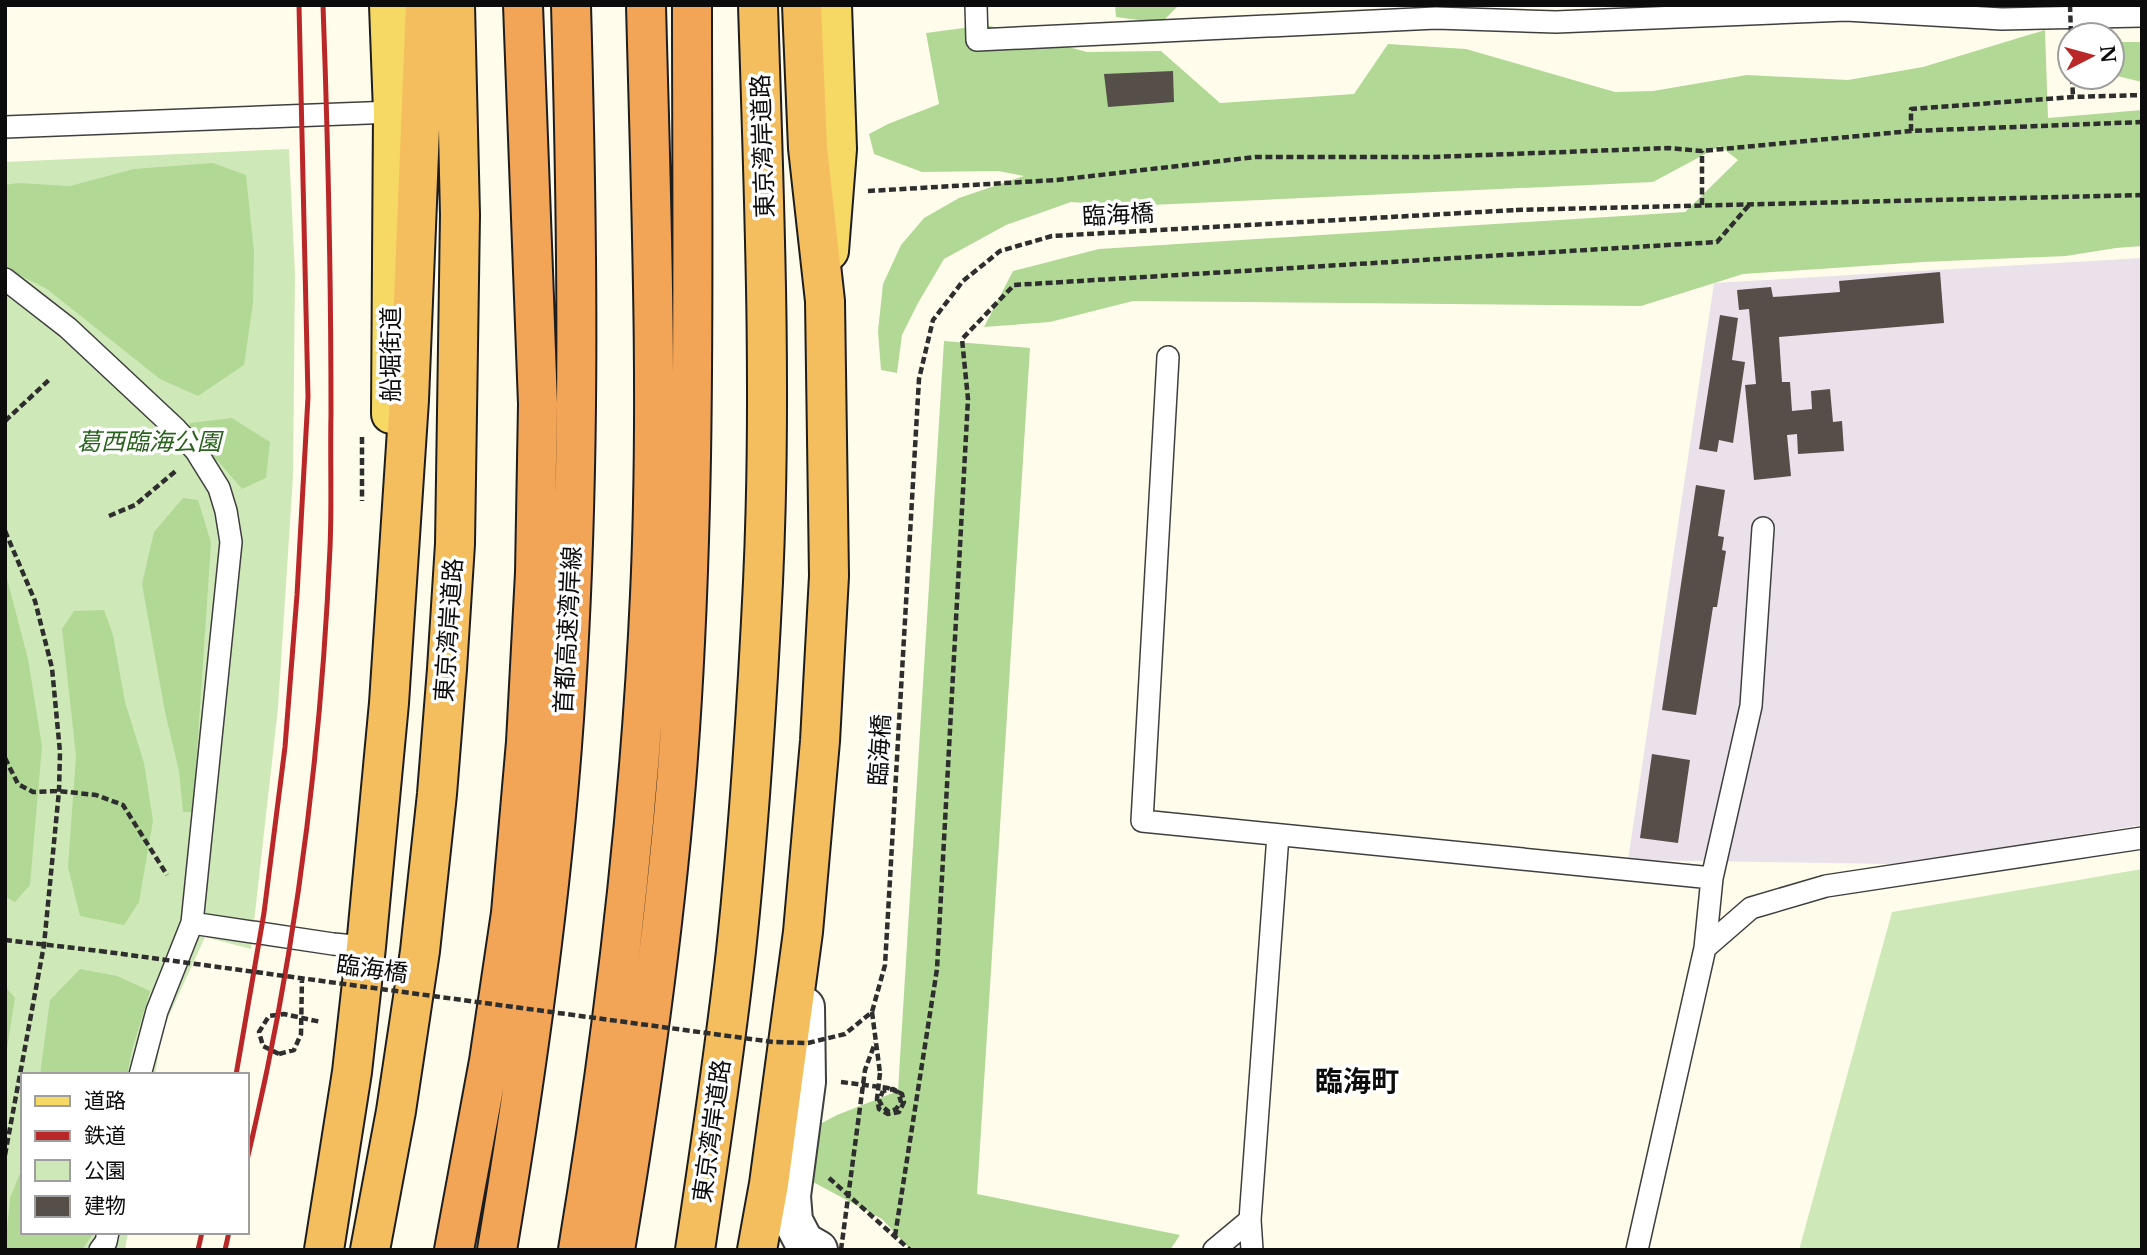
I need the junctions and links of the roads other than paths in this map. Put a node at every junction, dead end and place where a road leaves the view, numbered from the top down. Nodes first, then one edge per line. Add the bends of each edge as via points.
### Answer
1 (389, 5) edge
2 (425, 5) edge
3 (455, 5) edge
4 (523, 5) edge
5 (543, 5) edge
6 (571, 5) edge
7 (646, 5) edge
8 (667, 5) edge
9 (692, 5) edge
10 (758, 5) edge
11 (802, 5) edge
12 (832, 5) edge
13 (976, 5) edge
14 (2142, 16) edge
15 (393, 112) junction
16 (5, 127) edge
17 (5, 279) edge
18 (825, 300) junction
19 (1168, 357) dead end
20 (673, 401) junction
21 (576, 403) junction
22 (1763, 528) dead end
23 (388, 703) junction
24 (562, 746) junction
25 (1278, 835) junction
26 (2142, 838) edge
27 (1712, 878) junction
28 (192, 923) junction
29 (803, 932) junction
30 (366, 947) junction
31 (1705, 948) junction
32 (141, 1073) edge
33 (1250, 1220) junction
34 (108, 1234) edge
35 (100, 1250) edge
36 (324, 1250) edge
37 (370, 1250) edge
38 (454, 1250) edge
39 (470, 1250) edge
40 (497, 1250) edge
41 (578, 1250) edge
42 (615, 1250) edge
43 (695, 1250) edge
44 (757, 1250) edge
45 (818, 1250) edge
46 (1214, 1250) edge
47 (1252, 1250) edge
48 (1637, 1250) edge

1 - 15 main road, 船堀街道
2 - 23 highway via 410,400
3 - 37 highway, 東京湾岸道路 via 460,280 455,544 447,669 420,951
4 - 38 highway via 538,404 528,704 511,913
5 - 21 highway via 562,299
6 - 21 highway, 首都高速湾岸線
7 - 20 highway
8 - 20 highway via 663,276
9 - 20 highway
10 - 43 highway, 東京湾岸道路 via 765,215 762,593 736,951
11 - 18 highway via 808,148
12 - 18 main road via 837,149
13 - 14 lane via 977,40 1436,18 1556,22 1846,10 2002,19
15 - 16 lane
15 - 23 main road, 船堀街道
17 - 28 lane via 68,328 176,429 219,488 226,512 231,542
18 - 29 highway via 829,576
19 - 25 lane via 1142,821
20 - 41 highway via 650,593 640,778 621,958
20 - 42 highway via 687,595 676,783 657,966
21 - 24 highway, 首都高速湾岸線
22 - 27 lane via 1751,706
23 - 30 highway
24 - 39 highway via 538,822 509,1051
24 - 40 highway, 首都高速湾岸線 via 524,1085
25 - 27 lane
25 - 33 lane
26 - 31 lane via 1826,886 1751,908
27 - 31 lane
28 - 30 lane
28 - 32 lane via 157,1011
29 - 44 highway
29 - 45 street via 806,1082 791,1196 793,1221 804,1242
30 - 36 highway
31 - 48 lane
33 - 46 lane
33 - 47 lane
34 - 35 lane

